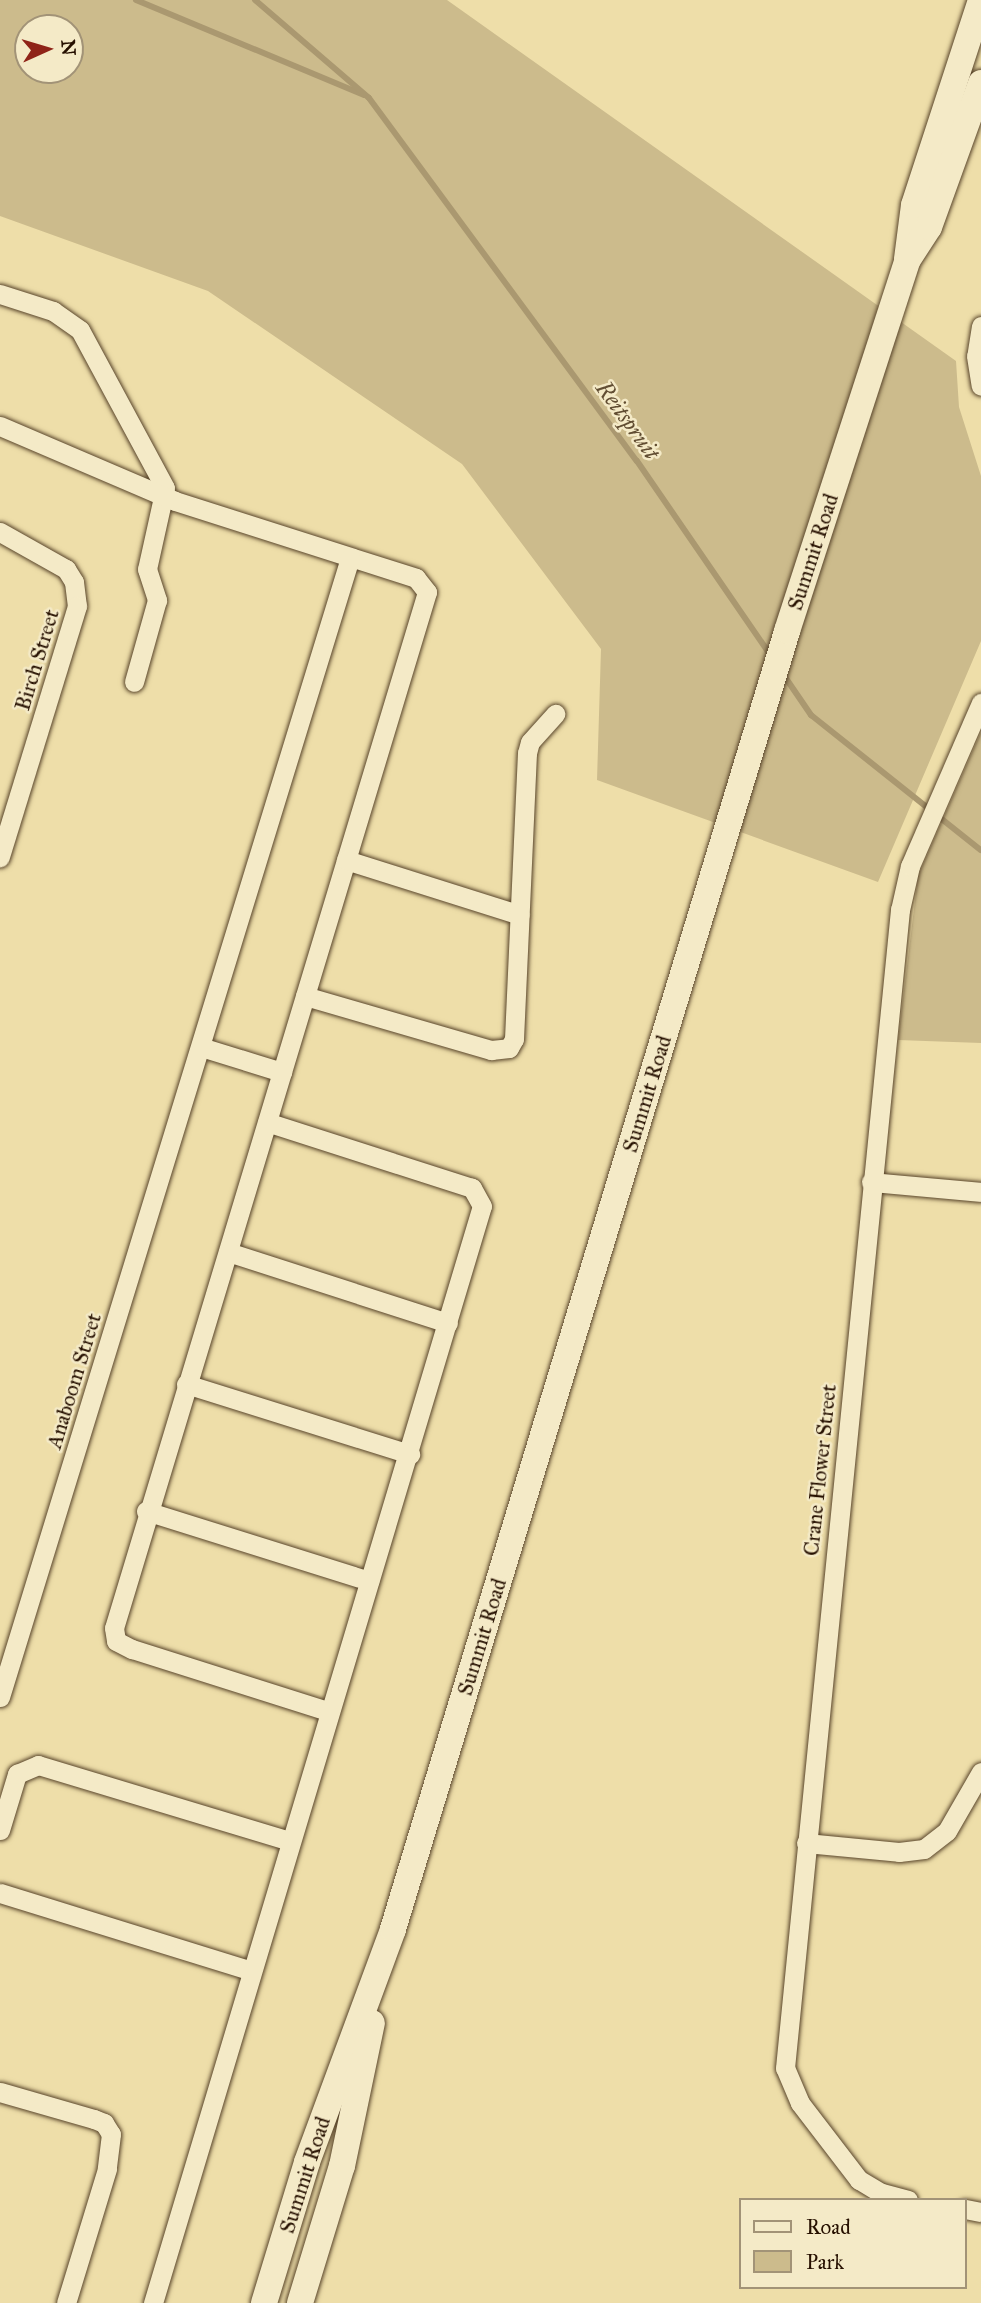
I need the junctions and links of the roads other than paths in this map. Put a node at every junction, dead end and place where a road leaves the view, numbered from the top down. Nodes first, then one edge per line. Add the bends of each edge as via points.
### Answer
1 (981, 0) edge
2 (981, 83) edge
3 (907, 261) junction
4 (0, 294) edge
5 (981, 326) edge
6 (981, 386) edge
7 (0, 426) edge
8 (166, 498) junction
9 (0, 532) edge
10 (350, 558) junction
11 (134, 682) dead end
12 (981, 703) edge
13 (555, 714) dead end
14 (0, 857) edge
15 (346, 860) junction
16 (520, 915) junction
17 (305, 996) junction
18 (201, 1047) junction
19 (282, 1072) junction
20 (267, 1122) junction
21 (872, 1182) junction
22 (981, 1192) edge
23 (228, 1252) junction
24 (448, 1323) junction
25 (186, 1384) junction
26 (410, 1454) junction
27 (146, 1511) junction
28 (369, 1581) junction
29 (0, 1697) edge
30 (328, 1711) junction
31 (981, 1772) edge
32 (0, 1830) edge
33 (290, 1841) junction
34 (806, 1843) junction
35 (0, 1893) edge
36 (393, 1929) junction
37 (249, 1970) junction
38 (0, 2092) edge
39 (900, 2198) edge
40 (65, 2303) edge
41 (153, 2303) edge
42 (264, 2303) edge
43 (300, 2303) edge

1 - 3 main road, Summit Road via 914,205
2 - 3 main road, Summit Road via 929,227
3 - 36 main road, Summit Road via 787,631
4 - 8 street via 53,311 80,330
5 - 6 street via 976,356
7 - 8 street
8 - 10 street
8 - 11 street via 147,569 157,600
9 - 14 street, Birch Street via 60,563 70,574 77,596 73,623
10 - 15 street via 416,578 428,597
10 - 18 street, Anaboom Street
12 - 21 street, Crane Flower Street via 904,887
13 - 16 street via 530,742 527,753
15 - 16 street
15 - 17 street
16 - 17 street via 514,1039 503,1050
17 - 19 street
18 - 19 street
18 - 29 street, Anaboom Street
19 - 20 street
20 - 23 street
20 - 24 street via 477,1191 482,1199 481,1214
21 - 22 street
21 - 34 street, Crane Flower Street
23 - 24 street
23 - 25 street
24 - 26 street
25 - 26 street
25 - 27 street
26 - 28 street
27 - 28 street
27 - 30 street via 114,1628 116,1641
28 - 30 street
30 - 33 street
31 - 34 street via 947,1832 924,1849 899,1852
32 - 33 street via 17,1774 38,1765
33 - 37 street
34 - 39 street, Crane Flower Street via 785,2068 800,2103 859,2180
35 - 37 street
36 - 42 main road, Summit Road via 307,2162
36 - 43 main road, Summit Road via 342,2166
37 - 41 street
38 - 40 street via 104,2123 111,2134 111,2152

